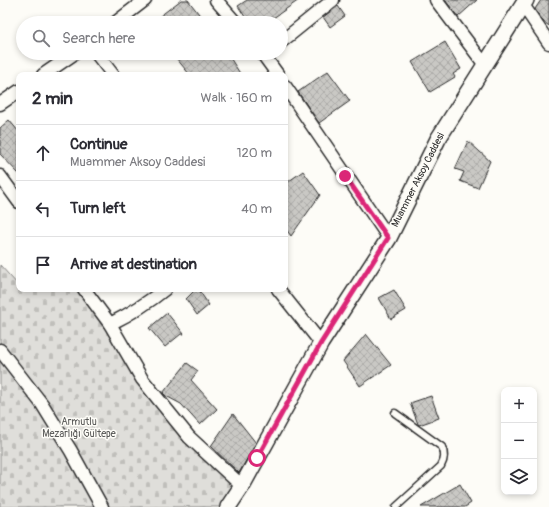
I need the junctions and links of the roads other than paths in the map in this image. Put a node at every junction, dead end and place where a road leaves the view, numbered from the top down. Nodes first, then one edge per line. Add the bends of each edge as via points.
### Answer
1 (145, 0) edge
2 (216, 0) edge
3 (333, 0) edge
4 (436, 0) edge
5 (524, 2) edge
6 (124, 16) edge
7 (230, 16) edge
8 (288, 36) edge
9 (549, 43) edge
10 (64, 60) edge
11 (101, 60) edge
12 (269, 60) edge
13 (485, 65) junction
14 (47, 72) edge
15 (111, 72) edge
16 (276, 72) edge
17 (288, 90) edge
18 (16, 93) edge
19 (0, 104) edge
20 (0, 176) edge
21 (16, 198) edge
22 (388, 238) junction
23 (86, 292) edge
24 (161, 292) edge
25 (280, 292) edge
26 (110, 324) junction
27 (321, 343) junction
28 (0, 350) edge
29 (395, 413) dead end
30 (242, 486) junction
31 (102, 507) edge
32 (228, 507) edge
33 (396, 507) edge

1 - 6 street
2 - 7 street
3 - 8 street
4 - 13 street
5 - 9 street
5 - 13 street, Muammer Aksoy Caddesi
10 - 14 street
11 - 15 street
12 - 16 street
13 - 22 street, Muammer Aksoy Caddesi via 438,139
17 - 22 street
18 - 19 street
20 - 21 street
22 - 27 street, Muammer Aksoy Caddesi
23 - 26 street
24 - 26 street via 134,312
25 - 27 street
26 - 30 street via 142,380 189,437
27 - 30 street, Muammer Aksoy Caddesi
28 - 31 street via 42,404
29 - 33 lane via 442,447 444,452 444,462 441,466
30 - 32 street, Muammer Aksoy Caddesi

